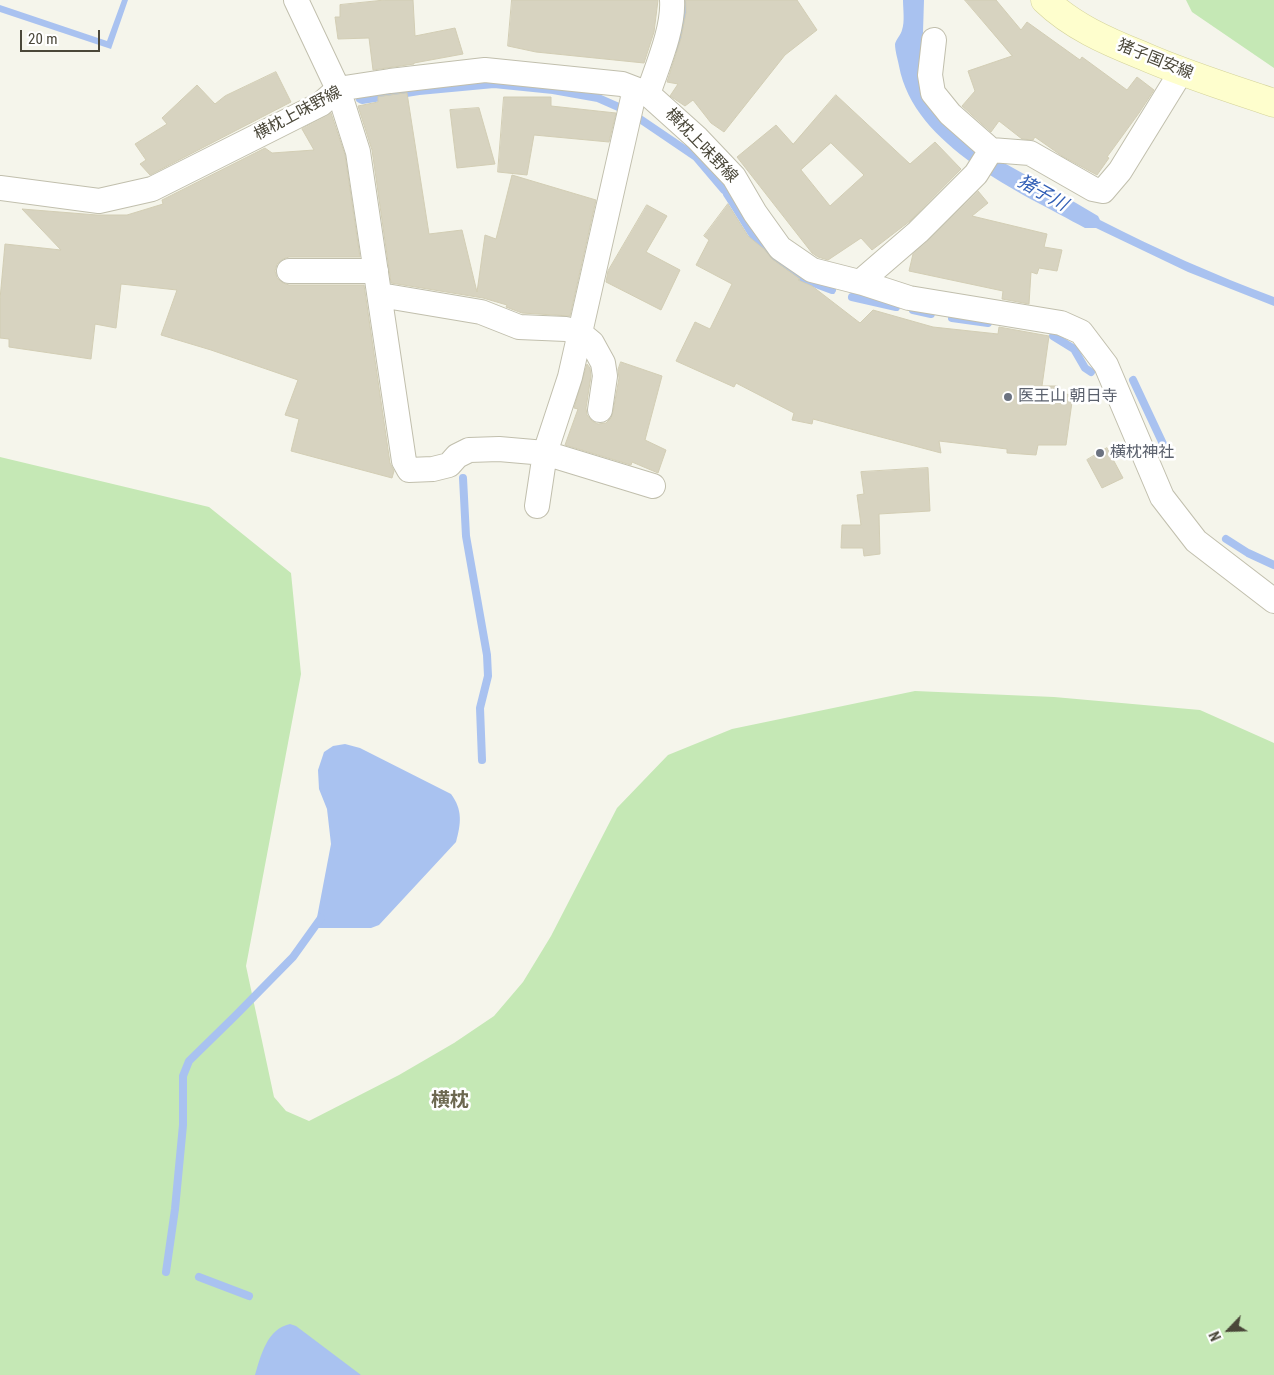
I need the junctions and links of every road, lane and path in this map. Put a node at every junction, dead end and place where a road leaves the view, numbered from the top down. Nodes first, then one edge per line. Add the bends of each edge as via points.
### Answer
1 (296, 0) edge
2 (672, 0) edge
3 (1045, 0) edge
4 (934, 40) dead end
5 (1181, 72) junction
6 (338, 89) junction
7 (641, 92) junction
8 (1274, 103) edge
9 (991, 150) junction
10 (0, 188) edge
11 (288, 270) dead end
12 (376, 271) junction
13 (860, 282) junction
14 (380, 294) junction
15 (580, 333) junction
16 (600, 410) dead end
17 (544, 453) junction
18 (653, 486) dead end
19 (536, 506) dead end
20 (1274, 601) edge

1 - 6 street
2 - 7 street via 673,9 662,53
3 - 5 main road, 猪子国安線 via 1099,38
4 - 9 street via 930,75 933,93 950,114
5 - 8 main road, 猪子国安線
5 - 9 street via 1120,171 1103,191 1093,189 1030,152
6 - 7 street, 横枕上味野線 via 485,70 622,84
6 - 10 street, 横枕上味野線 via 321,104 152,189 99,201
6 - 12 street via 358,152
7 - 13 street, 横枕上味野線 via 696,138 734,177 780,248 812,270
7 - 15 street
9 - 13 street via 971,180
11 - 12 street
12 - 14 street
13 - 20 street, 横枕上味野線 via 909,298 1061,323 1080,332 1106,365 1162,497 1175,516 1196,541
14 - 15 street via 481,312 519,327 566,329
14 - 17 street via 404,461 409,470 449,464 469,450
15 - 16 street via 592,343 603,364 605,376
15 - 17 street via 570,376
17 - 18 street
17 - 19 street

